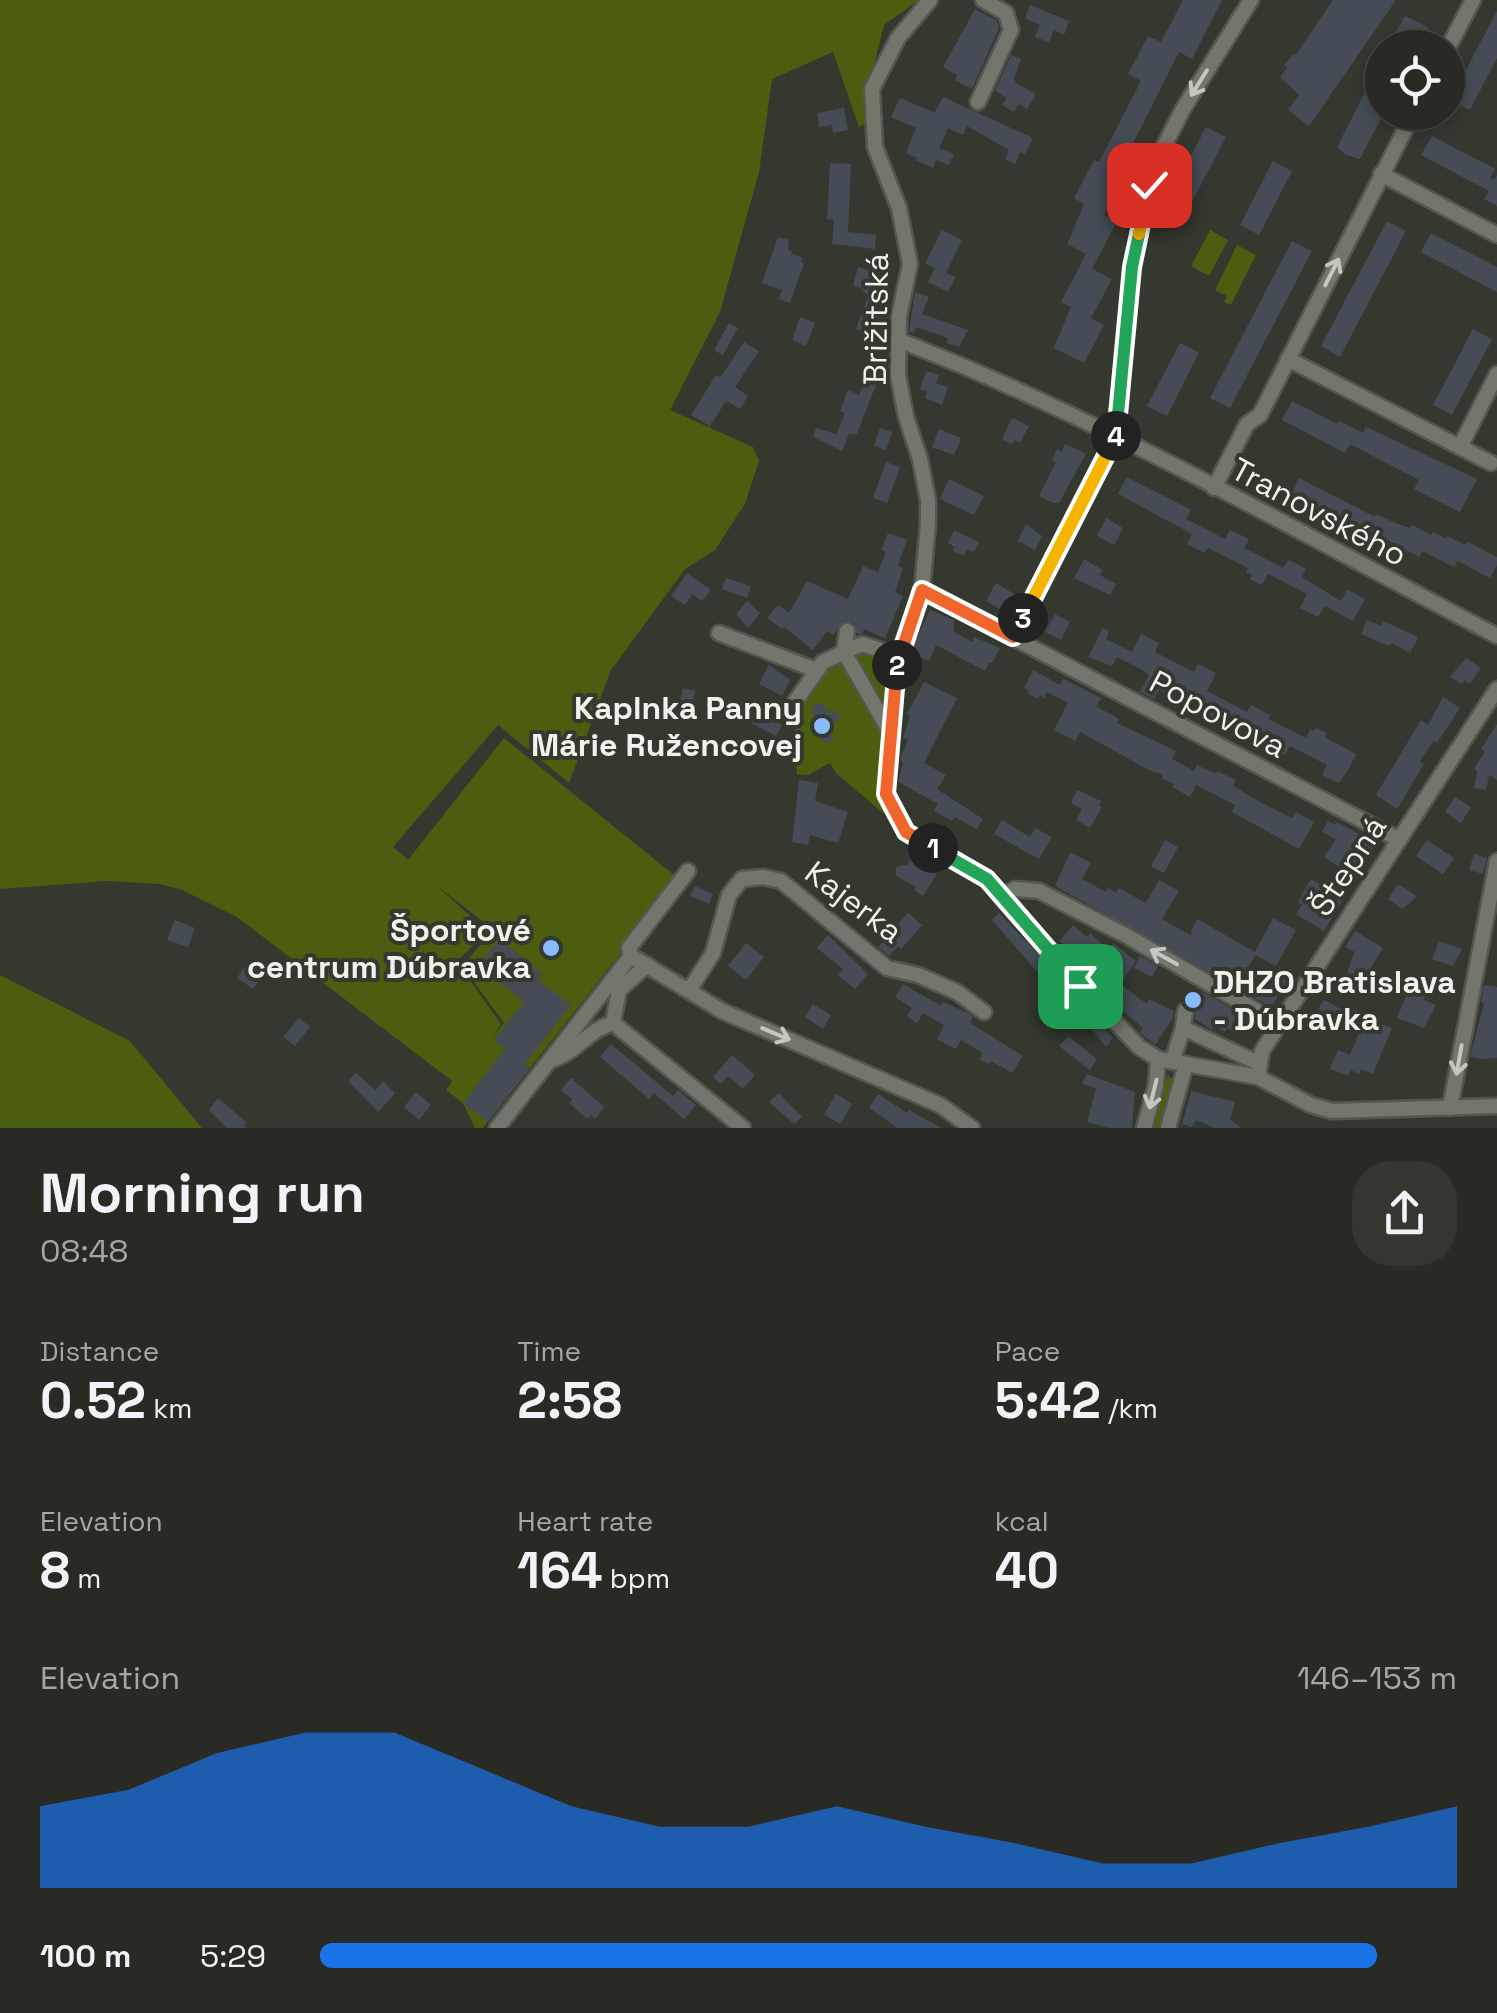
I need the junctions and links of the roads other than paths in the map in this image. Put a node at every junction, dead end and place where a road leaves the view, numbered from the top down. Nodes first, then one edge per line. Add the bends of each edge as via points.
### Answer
1 (930, 0) edge
2 (983, 0) edge
3 (1251, 0) edge
4 (1473, 0) edge
5 (1457, 30) edge
6 (978, 102) dead end
7 (1404, 130) edge
8 (1381, 174) junction
9 (1497, 234) edge
10 (898, 340) junction
11 (1288, 359) junction
12 (1497, 374) edge
13 (1116, 437) junction
14 (1460, 448) junction
15 (1491, 463) dead end
16 (1214, 488) junction
17 (922, 590) junction
18 (846, 631) dead end
19 (719, 633) dead end
20 (1497, 636) edge
21 (1013, 637) junction
22 (844, 652) junction
23 (898, 656) junction
24 (816, 670) junction
25 (1497, 689) edge
26 (788, 712) dead end
27 (890, 733) junction
28 (1398, 839) junction
29 (1497, 861) edge
30 (688, 871) dead end
31 (1002, 896) junction
32 (631, 956) junction
33 (648, 966) junction
34 (690, 989) junction
35 (1185, 1011) dead end
36 (984, 1012) dead end
37 (613, 1023) junction
38 (1279, 1024) junction
39 (1183, 1028) junction
40 (550, 1060) junction
41 (1172, 1062) junction
42 (1258, 1070) junction
43 (1497, 1106) edge
44 (1450, 1108) junction
45 (1359, 1111) junction
46 (497, 1128) edge
47 (743, 1128) edge
48 (972, 1128) edge
49 (1144, 1128) edge
50 (1168, 1128) edge
51 (1369, 1128) edge

1 - 10 street, Brižitská via 898,38 872,89 875,147 900,208 910,264
2 - 6 street via 1006,13 1011,30
3 -> 13 street via 1175,123 1149,185 1132,267
4 - 5 street
7 - 8 street
8 - 9 street
11 -> 8 street
10 - 13 street, Tranovského via 994,377
10 - 17 street, Brižitská via 898,374 928,500
11 - 14 street
11 - 16 street
12 - 14 street
13 - 16 street, Tranovského
13 - 21 street
14 - 15 street
16 - 20 street, Tranovského
17 - 21 street, Popovova
17 - 23 street, Brižitská
18 - 22 street
19 - 24 street
21 - 28 street, Popovova
22 - 23 street via 862,644
22 - 24 street
22 - 27 street
23 - 27 street, Brižitská
24 - 26 street
25 - 28 street, Štepná
27 - 31 street, Brižitská via 886,794 906,832 987,879
28 - 38 street, Štepná
29 -> 44 street
30 - 32 street via 629,948
38 -> 31 street via 1038,891 1015,889
31 - 41 street, Brižitská via 1139,1047
32 - 33 street
32 - 40 street
33 - 34 street
33 - 37 street via 620,990
34 - 36 street, Kajerka via 713,953 729,895 742,880 763,877 782,881 888,968 957,992
34 -> 48 street via 722,1011 940,1105
35 - 39 street
37 - 40 street
37 - 47 street
38 - 42 street, Štepná
39 - 41 street
39 - 42 street
40 - 46 street
41 - 42 street
41 -> 49 street via 1156,1086
41 - 50 street
42 - 45 street via 1311,1105
43 - 44 street
44 - 45 street
45 - 51 street

